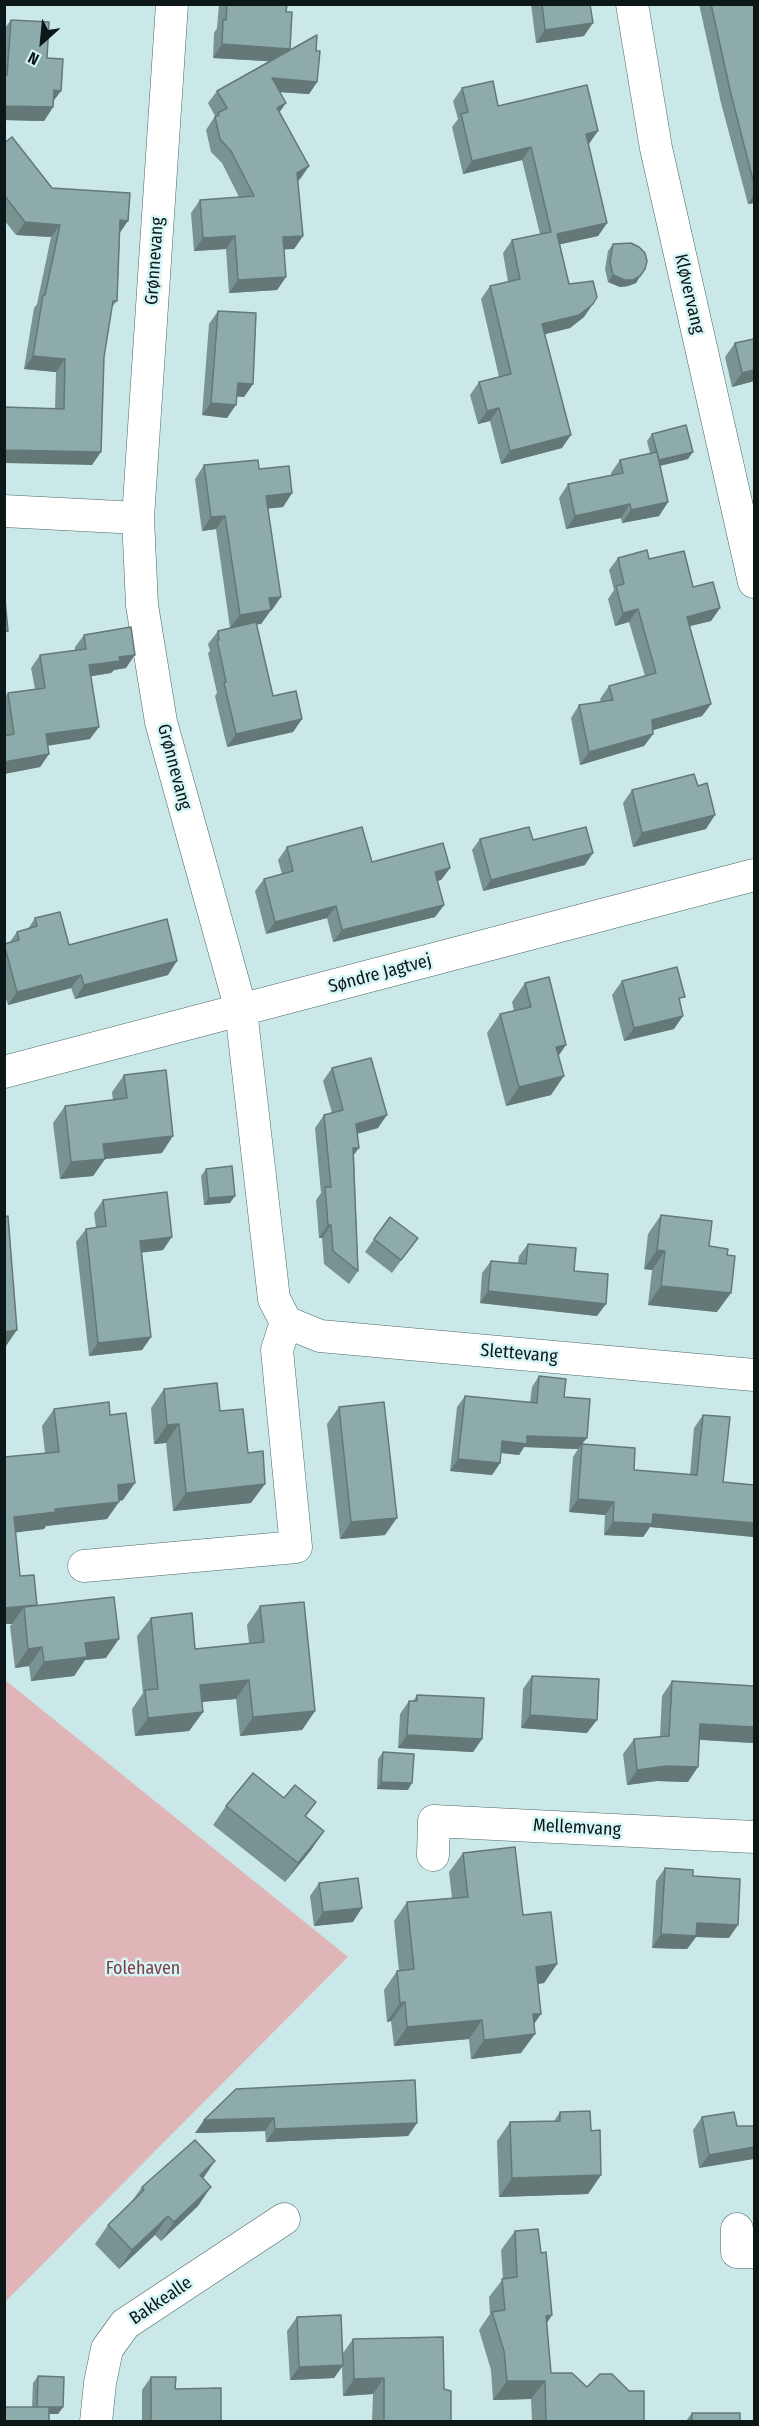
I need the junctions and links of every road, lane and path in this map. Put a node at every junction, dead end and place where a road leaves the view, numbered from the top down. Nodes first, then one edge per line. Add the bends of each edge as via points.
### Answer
1 (172, 4) edge
2 (632, 4) edge
3 (4, 511) edge
4 (138, 518) junction
5 (754, 582) edge
6 (754, 875) edge
7 (241, 1010) junction
8 (4, 1072) edge
9 (286, 1322) junction
10 (754, 1375) edge
11 (84, 1566) dead end
12 (754, 1838) edge
13 (434, 1855) dead end
14 (284, 2219) dead end
15 (96, 2421) edge

1 - 4 street, Grønnevang
2 - 5 street, Kløvervang via 656,148
3 - 4 street
4 - 7 street, Grønnevang via 142,605 161,722
6 - 7 street, Søndre Jagtvej
7 - 8 street, Søndre Jagtvej
7 - 9 street via 274,1299
9 - 10 street, Slettevang via 320,1336
9 - 11 street via 277,1350 296,1547
12 - 13 street, Mellemvang via 434,1821
14 - 15 street, Bakkealle via 125,2324 107,2349

